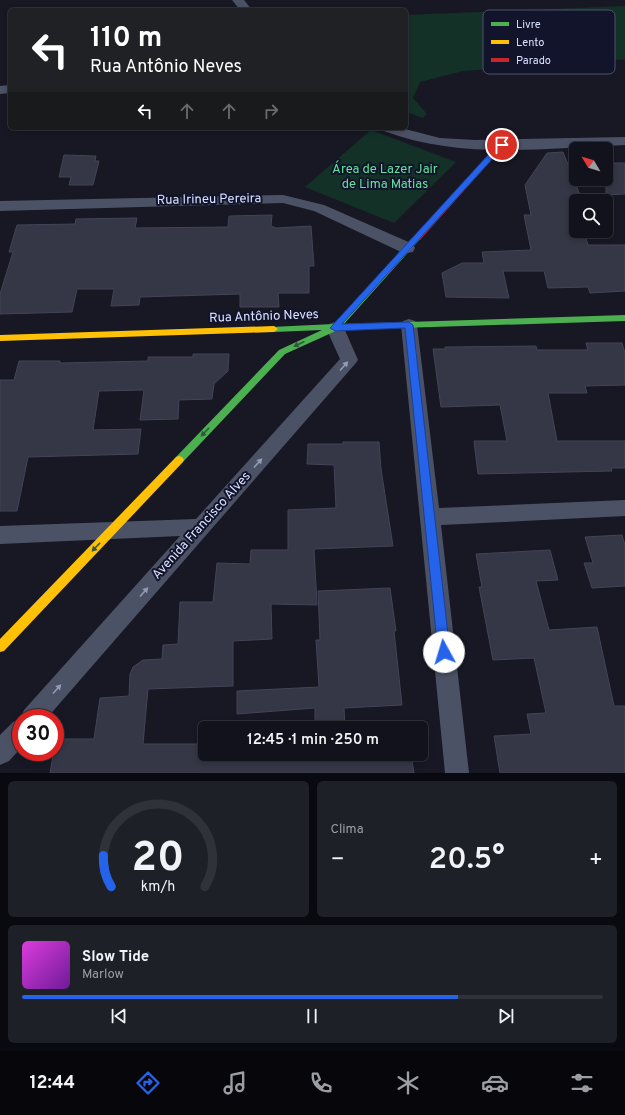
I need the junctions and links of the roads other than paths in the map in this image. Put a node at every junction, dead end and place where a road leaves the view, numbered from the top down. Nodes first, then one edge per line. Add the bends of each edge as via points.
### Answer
1 (238, 0) edge
2 (244, 8) edge
3 (393, 130) edge
4 (625, 141) edge
5 (502, 145) junction
6 (0, 206) edge
7 (407, 248) junction
8 (625, 318) edge
9 (409, 325) junction
10 (335, 328) junction
11 (0, 338) edge
12 (625, 508) edge
13 (430, 517) junction
14 (201, 527) junction
15 (111, 531) junction
16 (0, 535) edge
17 (0, 647) edge
18 (40, 709) edge
19 (12, 740) edge
20 (0, 754) edge
21 (457, 773) edge

1 - 2 street
3 - 5 street via 409,137 445,144
4 - 5 street
5 - 7 street
6 - 7 street, Rua Irineu Pereira via 283,199 319,208
7 - 10 street
8 - 9 street, Rua Antônio Neves
9 - 10 street, Rua Antônio Neves
9 - 13 street
10 - 11 street, Rua Antônio Neves
14 -> 10 street, Avenida Francisco Alves via 349,360
10 -> 15 street via 282,352
12 - 13 street
13 - 21 street
14 - 15 street
18 -> 14 street, Avenida Francisco Alves
15 - 16 street
15 -> 17 street
19 - 20 street

